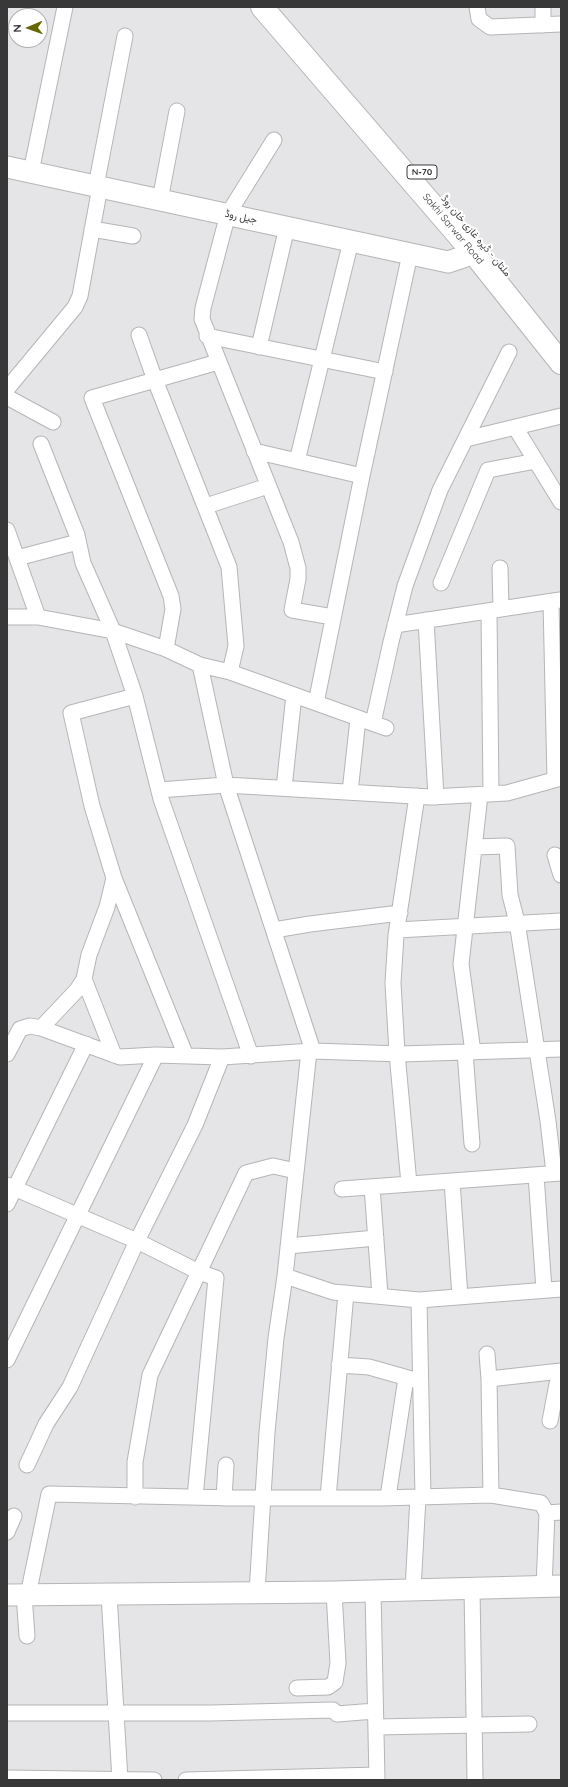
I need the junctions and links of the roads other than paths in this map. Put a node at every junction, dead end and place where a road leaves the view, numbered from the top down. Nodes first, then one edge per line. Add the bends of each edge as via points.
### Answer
1 (65, 7) edge
2 (262, 7) edge
3 (279, 7) edge
4 (477, 7) edge
5 (543, 7) edge
6 (561, 24) edge
7 (543, 25) junction
8 (125, 36) dead end
9 (337, 84) junction
10 (177, 110) dead end
11 (274, 140) dead end
12 (7, 167) edge
13 (31, 172) junction
14 (98, 187) junction
15 (160, 200) junction
16 (228, 214) junction
17 (287, 227) junction
18 (92, 229) junction
19 (133, 236) dead end
20 (351, 241) junction
21 (471, 250) junction
22 (410, 254) junction
23 (139, 335) dead end
24 (207, 336) junction
25 (561, 340) edge
26 (259, 347) junction
27 (509, 352) dead end
28 (322, 359) junction
29 (218, 362) junction
30 (561, 363) edge
31 (385, 372) junction
32 (155, 380) junction
33 (7, 389) edge
34 (7, 396) edge
35 (561, 416) edge
36 (53, 422) dead end
37 (515, 427) junction
38 (466, 439) junction
39 (42, 444) dead end
40 (254, 451) junction
41 (297, 461) junction
42 (536, 461) junction
43 (362, 476) junction
44 (268, 486) junction
45 (561, 502) edge
46 (206, 506) junction
47 (7, 530) edge
48 (78, 542) junction
49 (17, 558) junction
50 (500, 568) dead end
51 (441, 583) dead end
52 (556, 601) edge
53 (495, 610) junction
54 (7, 617) edge
55 (38, 617) junction
56 (333, 617) junction
57 (426, 620) junction
58 (395, 625) junction
59 (113, 631) junction
60 (166, 650) junction
61 (200, 665) junction
62 (230, 672) junction
63 (294, 695) junction
64 (135, 696) junction
65 (316, 703) junction
66 (358, 719) junction
67 (558, 779) edge
68 (226, 785) junction
69 (284, 788) junction
70 (159, 790) junction
71 (350, 792) junction
72 (486, 794) junction
73 (417, 796) junction
74 (436, 797) junction
75 (474, 847) junction
76 (555, 855) dead end
77 (561, 875) edge
78 (114, 878) junction
79 (400, 912) junction
80 (561, 921) edge
81 (517, 922) junction
82 (465, 925) junction
83 (274, 930) junction
84 (397, 930) junction
85 (84, 979) junction
86 (42, 1028) junction
87 (86, 1044) junction
88 (536, 1050) junction
89 (561, 1050) edge
90 (311, 1051) junction
91 (469, 1052) junction
92 (7, 1054) edge
93 (397, 1054) junction
94 (114, 1055) junction
95 (156, 1055) junction
96 (186, 1056) junction
97 (251, 1056) junction
98 (222, 1057) junction
99 (472, 1144) dead end
100 (296, 1171) junction
101 (558, 1173) edge
102 (536, 1175) junction
103 (452, 1181) junction
104 (408, 1184) junction
105 (11, 1187) edge
106 (372, 1187) junction
107 (342, 1189) dead end
108 (7, 1204) edge
109 (76, 1216) junction
110 (376, 1238) junction
111 (136, 1241) junction
112 (288, 1246) junction
113 (199, 1272) junction
114 (285, 1276) junction
115 (561, 1289) edge
116 (544, 1290) junction
117 (346, 1293) junction
118 (380, 1295) junction
119 (460, 1297) junction
120 (419, 1300) junction
121 (487, 1354) dead end
122 (7, 1360) edge
123 (339, 1365) junction
124 (561, 1371) edge
125 (561, 1374) edge
126 (406, 1378) junction
127 (489, 1379) junction
128 (422, 1382) junction
129 (550, 1421) dead end
130 (27, 1465) dead end
131 (226, 1465) dead end
132 (491, 1495) junction
133 (134, 1497) junction
134 (195, 1497) junction
135 (420, 1497) junction
136 (224, 1498) junction
137 (262, 1498) junction
138 (328, 1498) junction
139 (388, 1498) junction
140 (554, 1512) edge
141 (14, 1516) dead end
142 (7, 1532) edge
143 (552, 1586) edge
144 (472, 1588) junction
145 (413, 1590) junction
146 (374, 1591) junction
147 (257, 1592) junction
148 (334, 1592) junction
149 (109, 1594) junction
150 (20, 1595) edge
151 (27, 1636) dead end
152 (296, 1688) dead end
153 (376, 1711) junction
154 (7, 1713) edge
155 (117, 1713) junction
156 (529, 1724) dead end
157 (474, 1725) junction
158 (376, 1727) junction
159 (7, 1778) edge
160 (377, 1778) edge
161 (120, 1780) edge
162 (154, 1780) edge
163 (186, 1780) edge
164 (475, 1780) edge

1 - 13 street
2 - 9 highway, Sakhi Sarwar Road / N-70
3 - 9 highway, ملتان - ڈیرہ غازی خان روڈ / N-70
4 - 7 street via 479,19 490,27
5 - 7 street
6 - 7 street
8 - 14 street
9 - 21 highway, Sakhi Sarwar Road / N-70
9 - 25 highway, ملتان - ڈیرہ غازی خان روڈ / N-70 via 481,240
10 - 15 street
11 - 16 street
12 - 13 street, جیل روڈ
13 - 14 street, جیل روڈ
14 - 15 street, جیل روڈ
14 - 18 street
15 - 16 street, جیل روڈ
16 - 17 street, جیل روڈ
16 - 24 street via 203,308 202,319
17 - 20 street, جیل روڈ
17 - 26 street
18 - 19 street
18 - 33 street via 80,296 75,307
20 - 22 street, جیل روڈ
20 - 28 street
21 - 22 street, جیل روڈ via 463,257 448,262
21 - 30 highway, Sakhi Sarwar Road / N-70
22 - 31 street
23 - 32 street
24 - 26 street
24 - 29 street
26 - 28 street
27 - 38 street
28 - 31 street
28 - 41 street
29 - 32 street
29 - 40 street
31 - 43 street
32 - 46 street
32 - 60 street via 92,398 171,596 172,609
34 - 36 street
35 - 37 street
37 - 38 street
37 - 42 street
38 - 58 street via 440,490 405,586
39 - 48 street
40 - 41 street
40 - 44 street
41 - 43 street
42 - 45 street
42 - 51 street via 488,470
43 - 56 street
44 - 46 street
44 - 56 street via 291,542 298,568 292,610
46 - 62 street via 229,567 232,582 236,646
47 - 49 street
48 - 49 street
48 - 59 street via 83,563
49 - 55 street
50 - 53 street
52 - 53 street
52 - 67 street
53 - 57 street
53 - 72 street
54 - 55 street
55 - 59 street
56 - 65 street
57 - 58 street
57 - 74 street
58 - 66 street via 380,726
59 - 60 street
59 - 64 street
60 - 61 street
61 - 62 street
61 - 68 street
62 - 63 street
63 - 65 street
63 - 69 street
64 - 70 street
64 - 78 street via 71,713 92,806
65 - 66 street
66 - 71 street
67 - 72 street via 508,793
68 - 69 street
68 - 70 street
68 - 83 street
69 - 71 street
70 - 97 street
71 - 73 street
72 - 74 street
72 - 75 street
73 - 74 street
73 - 79 street
75 - 81 street via 507,846 510,895
75 - 82 street
76 - 77 street
78 - 85 street via 107,907 89,955
78 - 96 street
79 - 83 street
79 - 84 street
80 - 81 street
81 - 82 street
81 - 88 street
82 - 84 street
82 - 91 street via 461,964
83 - 90 street
84 - 93 street via 393,982
85 - 86 street
85 - 94 street
86 - 87 street
86 - 92 street via 30,1026 20,1029
87 - 94 street
87 - 105 street
88 - 89 street
88 - 91 street
88 - 101 street
90 - 93 street
90 - 97 street
90 - 100 street
91 - 93 street
91 - 99 street
93 - 104 street
94 - 95 street
95 - 96 street
95 - 109 street
96 - 98 street
97 - 98 street
98 - 111 street via 195,1125
100 - 112 street
100 - 113 street via 273,1166 246,1174
101 - 102 street
102 - 103 street
102 - 116 street
103 - 104 street
103 - 119 street
104 - 106 street
105 - 108 street
105 - 109 street
106 - 107 street
106 - 110 street
109 - 111 street
109 - 122 street
110 - 112 street
110 - 118 street
111 - 113 street
111 - 130 street via 70,1387 46,1424
112 - 114 street
113 - 133 street via 150,1375 136,1462
113 - 134 street via 216,1278
114 - 117 street via 334,1292
114 - 137 street via 276,1338
115 - 116 street
116 - 119 street
117 - 118 street
117 - 123 street
118 - 120 street
119 - 120 street
120 - 128 street
121 - 127 street
123 - 126 street via 369,1367
123 - 138 street
124 - 127 street
125 - 129 street
126 - 128 street
126 - 139 street
127 - 132 street
128 - 135 street
131 - 136 street
132 - 135 street
132 - 140 street via 541,1503
133 - 134 street
133 - 150 street via 49,1494
134 - 136 street
135 - 139 street
135 - 145 street
136 - 137 street
137 - 138 street
137 - 147 street
138 - 139 street
140 - 143 street
141 - 142 street
143 - 144 street
144 - 145 street
144 - 157 street
145 - 146 street
146 - 148 street
146 - 153 street
147 - 148 street
147 - 149 street
148 - 152 street via 338,1663 336,1682 328,1687
149 - 150 street
149 - 155 street
150 - 151 street
153 - 155 street via 337,1714 332,1710
153 - 158 street
154 - 155 street
155 - 161 street
156 - 157 street
157 - 158 street
157 - 164 street
158 - 160 street
159 - 161 street
160 - 163 street
161 - 162 street

